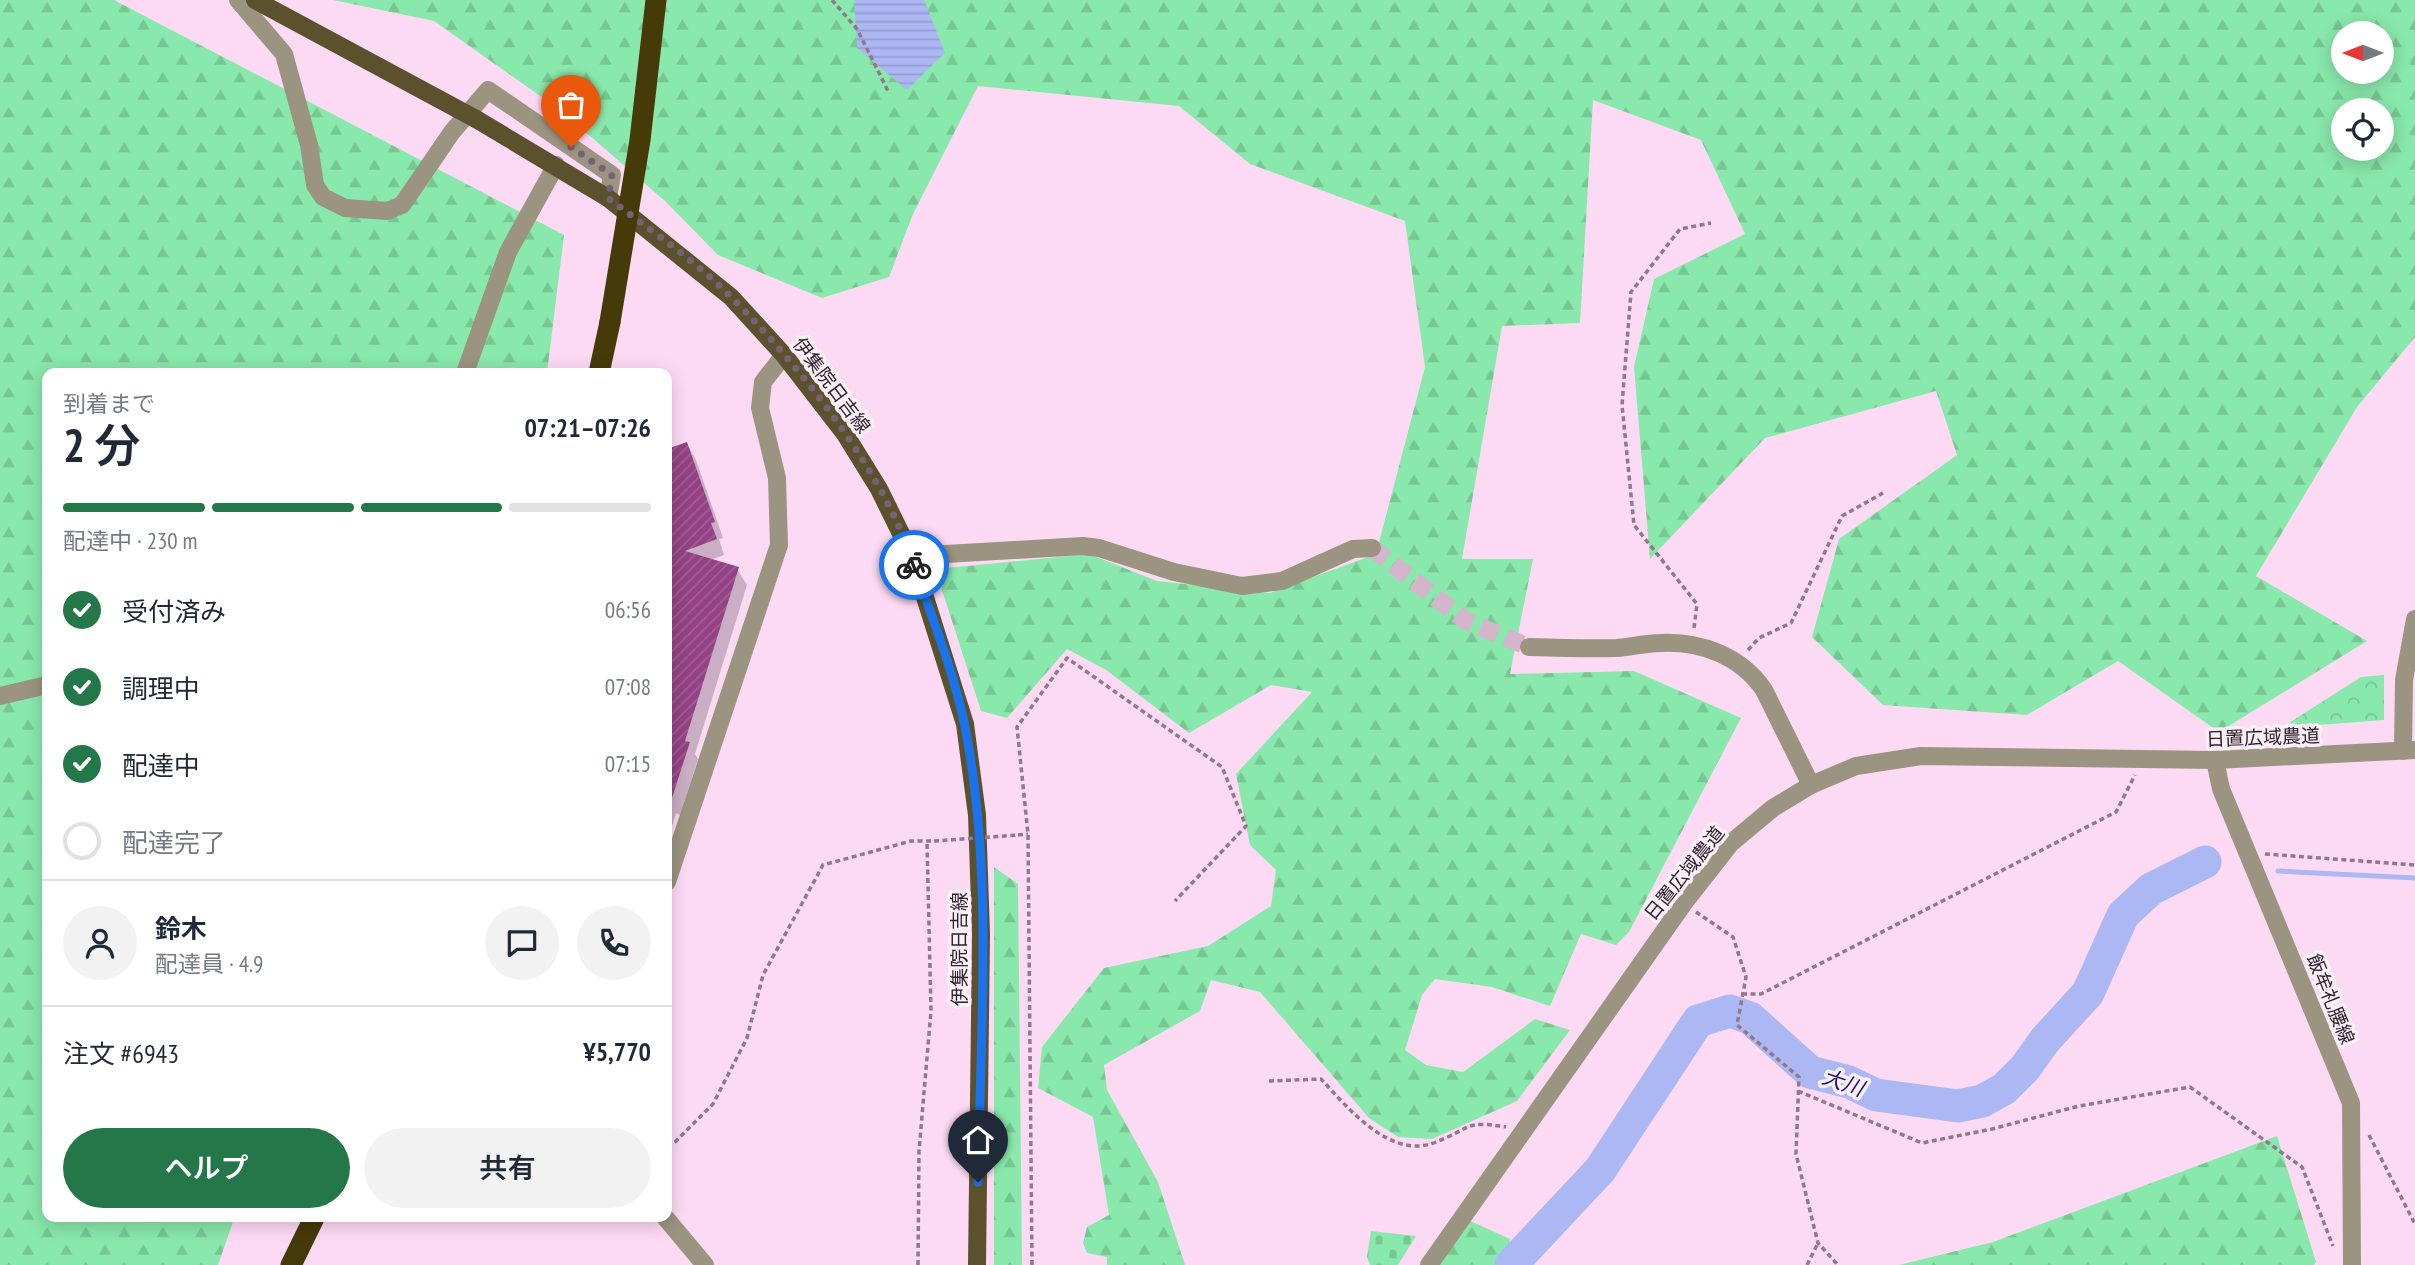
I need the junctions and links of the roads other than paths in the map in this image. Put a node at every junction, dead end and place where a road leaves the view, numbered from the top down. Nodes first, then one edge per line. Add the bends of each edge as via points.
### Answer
1 (237, 0) edge
2 (255, 0) edge
3 (656, 0) edge
4 (556, 165) junction
5 (608, 198) junction
6 (784, 355) junction
7 (467, 368) edge
8 (600, 368) edge
9 (1371, 548) dead end
10 (912, 556) junction
11 (2415, 618) edge
12 (1530, 647) tunnel mouth
13 (42, 686) edge
14 (0, 696) edge
15 (2409, 750) edge
16 (2216, 760) junction
17 (1811, 785) junction
18 (672, 868) edge
19 (312, 1222) edge
20 (669, 1222) edge
21 (291, 1265) edge
22 (705, 1265) edge
23 (977, 1265) edge
24 (1429, 1265) edge
25 (2352, 1265) edge

1 - 5 street via 284,54 309,145 315,186 323,197 345,208 387,211 402,205 452,132 488,90 612,175
2 - 4 main road, 伊集院日吉線, bridge
3 - 8 highway, bridge via 640,140
4 - 5 main road, 伊集院日吉線
4 - 7 street via 508,252
5 - 6 main road, 伊集院日吉線 via 731,297
6 - 10 main road, 伊集院日吉線 via 845,434
6 - 18 street via 763,382 760,408 778,478 779,545
9 - 10 street via 1353,549 1282,581 1242,586 1091,547
10 - 23 main road, 伊集院日吉線 via 965,724 977,815 981,934
11 - 15 street via 2404,680
12 - 17 street via 1693,644 1737,662 1764,690
13 - 14 street
15 - 16 street, 日置広域農道
16 - 17 street, 日置広域農道 via 1896,758 1856,766
16 - 25 street, 飯牟礼腰線 via 2221,789 2351,1103
17 - 24 street, 日置広域農道 via 1773,808 1731,844 1684,903
19 - 21 highway
20 - 22 street

